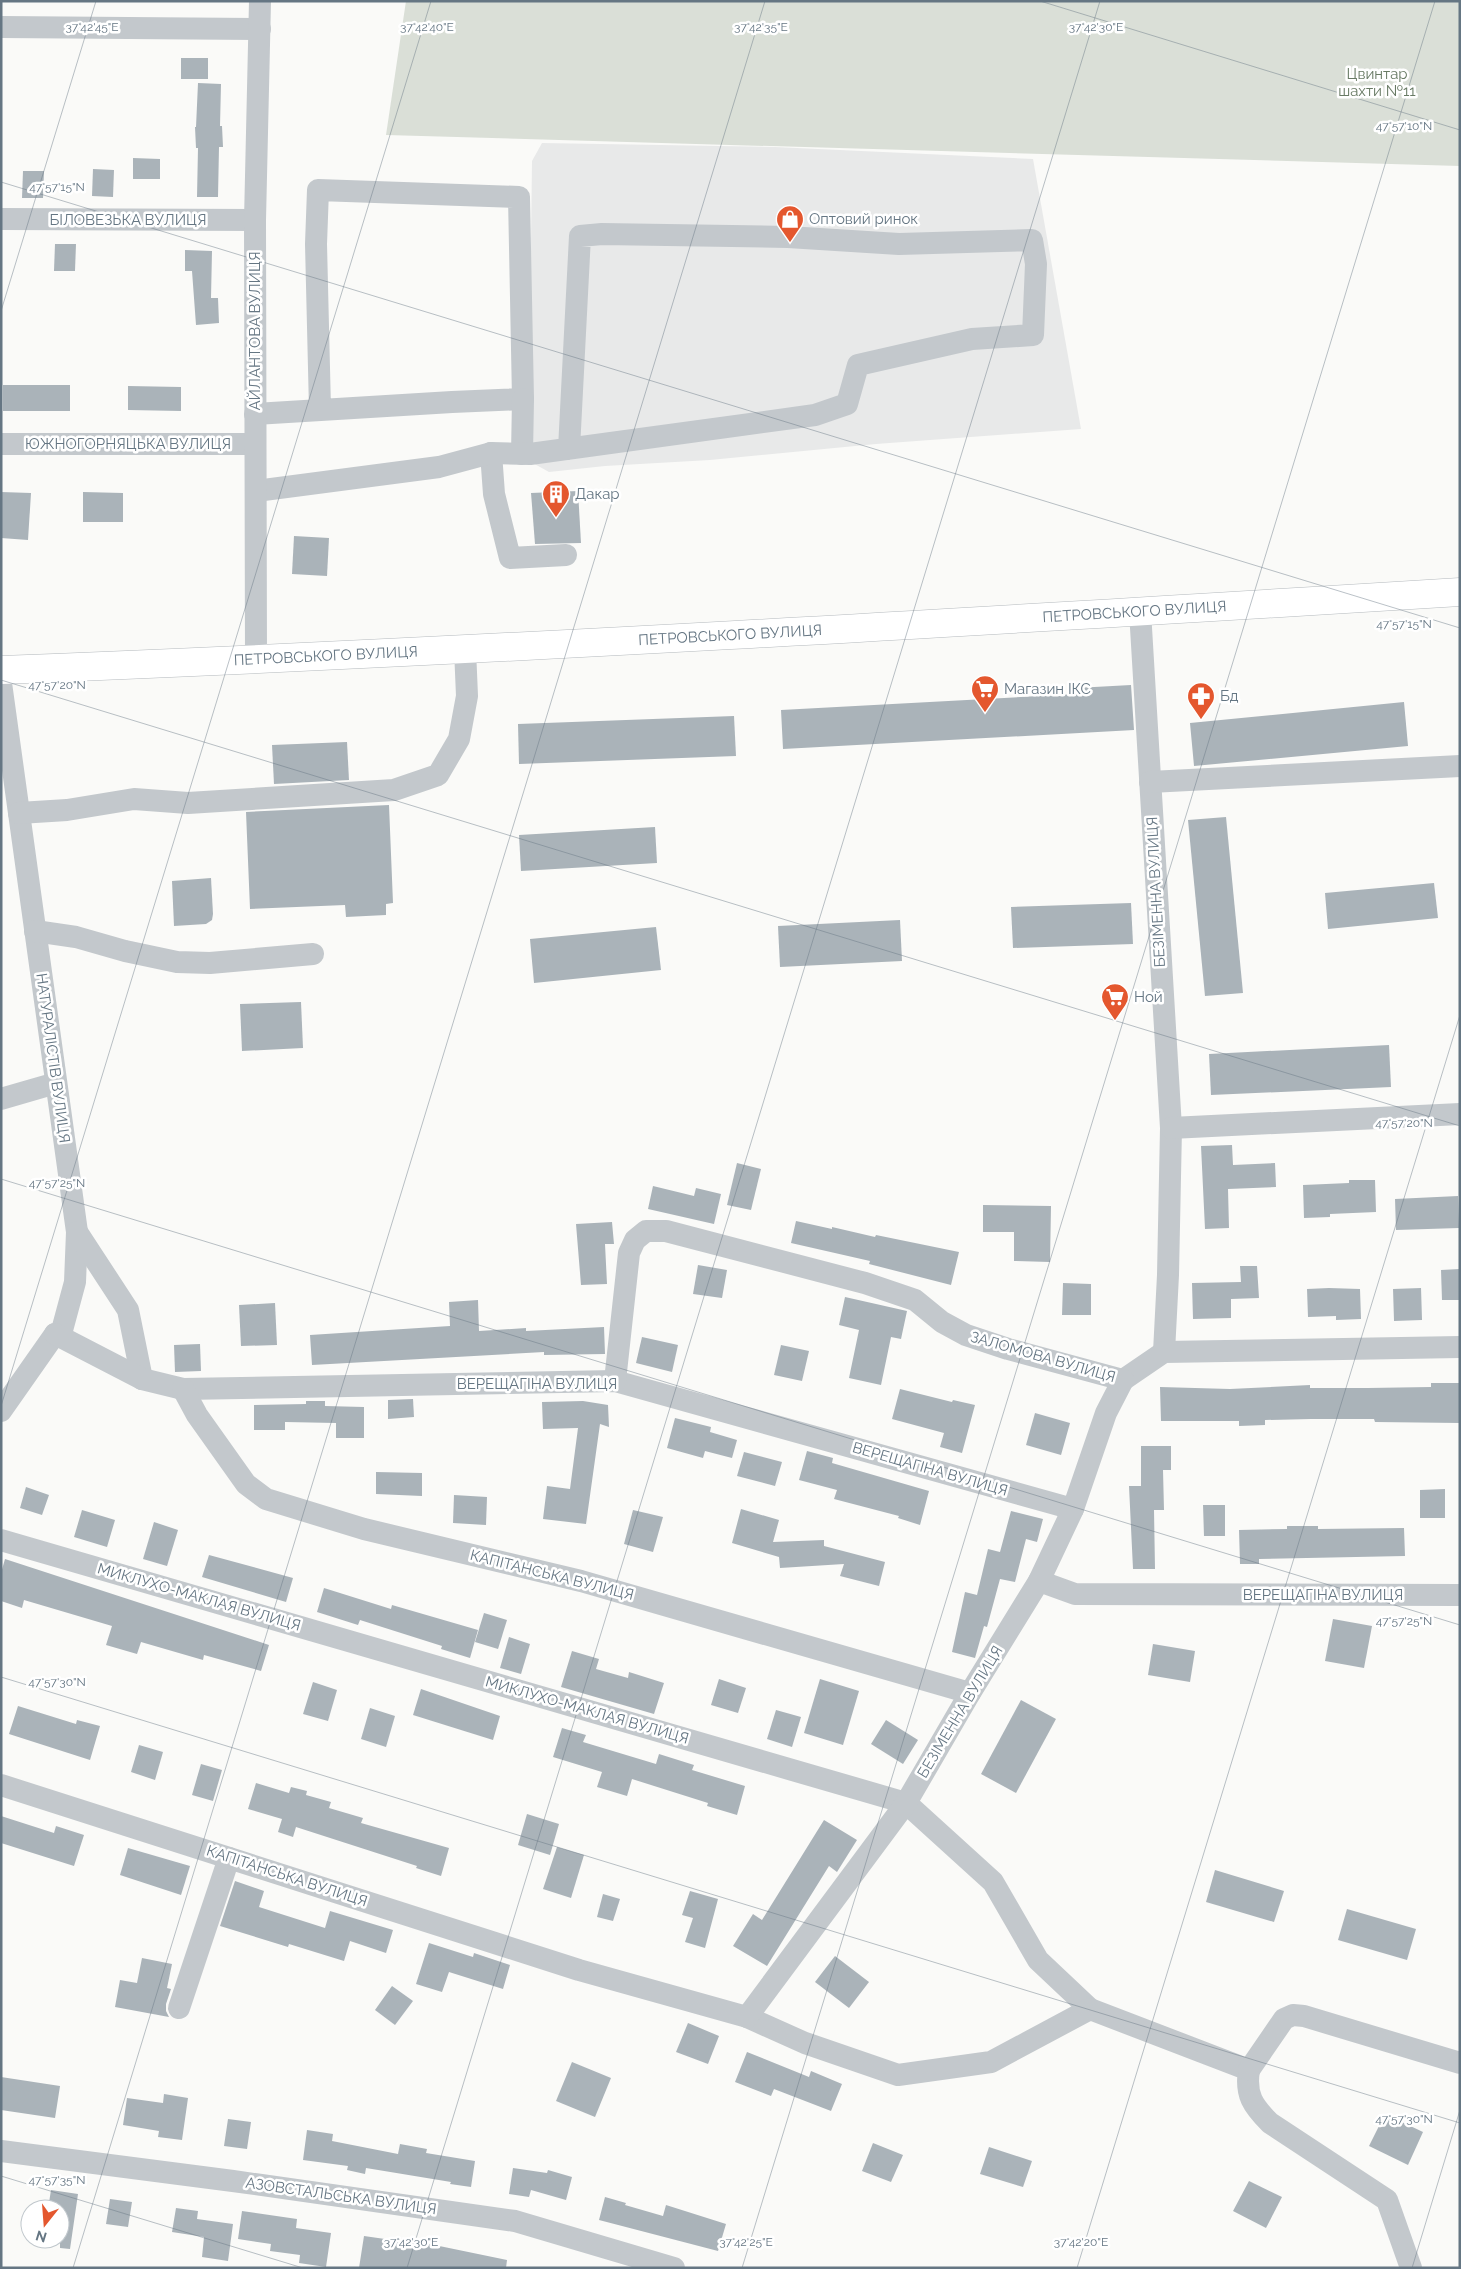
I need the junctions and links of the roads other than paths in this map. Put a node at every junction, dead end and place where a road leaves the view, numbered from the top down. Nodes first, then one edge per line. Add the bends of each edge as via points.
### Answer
1 (260, 1) edge
2 (1, 27) edge
3 (260, 29) junction
4 (1, 220) edge
5 (256, 220) junction
6 (523, 399) junction
7 (320, 409) junction
8 (255, 414) junction
9 (1, 444) edge
10 (256, 444) junction
11 (569, 449) junction
12 (491, 454) junction
13 (522, 454) junction
14 (256, 491) junction
15 (566, 556) dead end
16 (1460, 592) edge
17 (1140, 611) junction
18 (465, 649) junction
19 (256, 660) junction
20 (1, 670) edge
21 (1, 683) edge
22 (1460, 766) edge
23 (1150, 782) junction
24 (19, 814) junction
25 (35, 931) junction
26 (312, 954) dead end
27 (56, 1083) junction
28 (1, 1099) edge
29 (1460, 1114) edge
30 (1170, 1128) junction
31 (77, 1232) junction
32 (54, 1334) junction
33 (1460, 1347) edge
34 (1164, 1352) junction
35 (142, 1379) junction
36 (615, 1380) junction
37 (1123, 1380) junction
38 (183, 1389) junction
39 (1, 1411) edge
40 (1073, 1509) junction
41 (1, 1540) edge
42 (1039, 1581) junction
43 (1460, 1595) edge
44 (970, 1693) junction
45 (1, 1785) edge
46 (906, 1803) junction
47 (228, 1858) junction
48 (179, 2008) dead end
49 (1090, 2009) junction
50 (747, 2017) junction
51 (1460, 2063) edge
52 (1249, 2070) junction
53 (1, 2151) edge
54 (674, 2268) edge
55 (1411, 2268) edge

1 - 3 street, АЙЛАНТОВА ВУЛИЦЯ
2 - 3 street
3 - 5 street, АЙЛАНТОВА ВУЛИЦЯ
4 - 5 street, БІЛОВЕЗЬКА ВУЛИЦЯ
5 - 8 street, АЙЛАНТОВА ВУЛИЦЯ
6 - 7 street
6 - 7 street via 518,197 318,190
6 - 13 street
7 - 8 street
8 - 10 street, АЙЛАНТОВА ВУЛИЦЯ
9 - 10 street, ЮЖНОГОРНЯЦЬКА ВУЛИЦЯ
10 - 14 street, АЙЛАНТОВА ВУЛИЦЯ
11 - 11 street via 815,415 847,404 858,365 972,339 1033,335 1036,264 1032,240 899,244 778,237 580,236
11 - 13 street
12 - 13 street
12 - 14 street via 439,467
12 - 15 street via 494,494 510,558
14 - 19 street, АЙЛАНТОВА ВУЛИЦЯ
16 - 17 main road, ПЕТРОВСЬКОГО ВУЛИЦЯ
17 - 18 main road, ПЕТРОВСЬКОГО ВУЛИЦЯ
17 - 23 street, БЕЗІМЕННА ВУЛИЦЯ
18 - 19 main road, ПЕТРОВСЬКОГО ВУЛИЦЯ
18 - 24 street via 466,696 459,738 438,775 394,790 188,803 134,799
19 - 20 main road, ПЕТРОВСЬКОГО ВУЛИЦЯ
21 - 24 street, НАТУРАЛІСТІВ ВУЛИЦЯ
22 - 23 street
23 - 30 street, БЕЗІМЕННА ВУЛИЦЯ
24 - 25 street, НАТУРАЛІСТІВ ВУЛИЦЯ
25 - 26 street via 76,937 177,962 210,963
25 - 27 street, НАТУРАЛІСТІВ ВУЛИЦЯ
27 - 28 street
27 - 31 street, НАТУРАЛІСТІВ ВУЛИЦЯ
29 - 30 street
30 - 34 street, БЕЗІМЕННА ВУЛИЦЯ
31 - 32 street, НАТУРАЛІСТІВ ВУЛИЦЯ via 75,1282 61,1334
31 - 35 street via 128,1310
32 - 35 street, ВЕРЕЩАГІНА ВУЛИЦЯ
32 - 39 street, НАТУРАЛІСТІВ ВУЛИЦЯ
33 - 34 street
34 - 37 street, ЗАЛОМОВА ВУЛИЦЯ
35 - 38 street, ВЕРЕЩАГІНА ВУЛИЦЯ
36 - 37 street, ЗАЛОМОВА ВУЛИЦЯ via 629,1253 635,1240 646,1231 666,1231 915,1300 942,1322 966,1335
36 - 38 street, ВЕРЕЩАГІНА ВУЛИЦЯ
36 - 40 street, ВЕРЕЩАГІНА ВУЛИЦЯ
37 - 40 street, БЕЗІМЕННА ВУЛИЦЯ via 1106,1413
38 - 44 street, КАПІТАНСЬКА ВУЛИЦЯ via 197,1415 246,1484 266,1499 364,1529 581,1580
40 - 42 street, БЕЗІМЕННА ВУЛИЦЯ
41 - 46 street, МИКЛУХО-МАКЛАЯ ВУЛИЦЯ
42 - 43 street, ВЕРЕЩАГІНА ВУЛИЦЯ via 1075,1594
42 - 44 street, БЕЗІМЕННА ВУЛИЦЯ
44 - 46 street, БЕЗІМЕННА ВУЛИЦЯ
45 - 47 street, КАПІТАНСЬКА ВУЛИЦЯ
46 - 49 street, МИКЛУХО-МАКЛАЯ ВУЛИЦЯ via 993,1882 1038,1960
46 - 50 street, БЕЗІМЕННА ВУЛИЦЯ
47 - 48 street
47 - 50 street, КАПІТАНСЬКА ВУЛИЦЯ via 579,1970
49 - 50 street, КАПІТАНСЬКА ВУЛИЦЯ via 991,2062 898,2075 806,2043
49 - 52 street
51 - 52 street via 1293,2015 1279,2024
52 - 55 street via 1246,2084 1250,2097 1270,2123 1387,2200
53 - 54 street, АЗОВСТАЛЬСЬКА ВУЛИЦЯ via 515,2221

